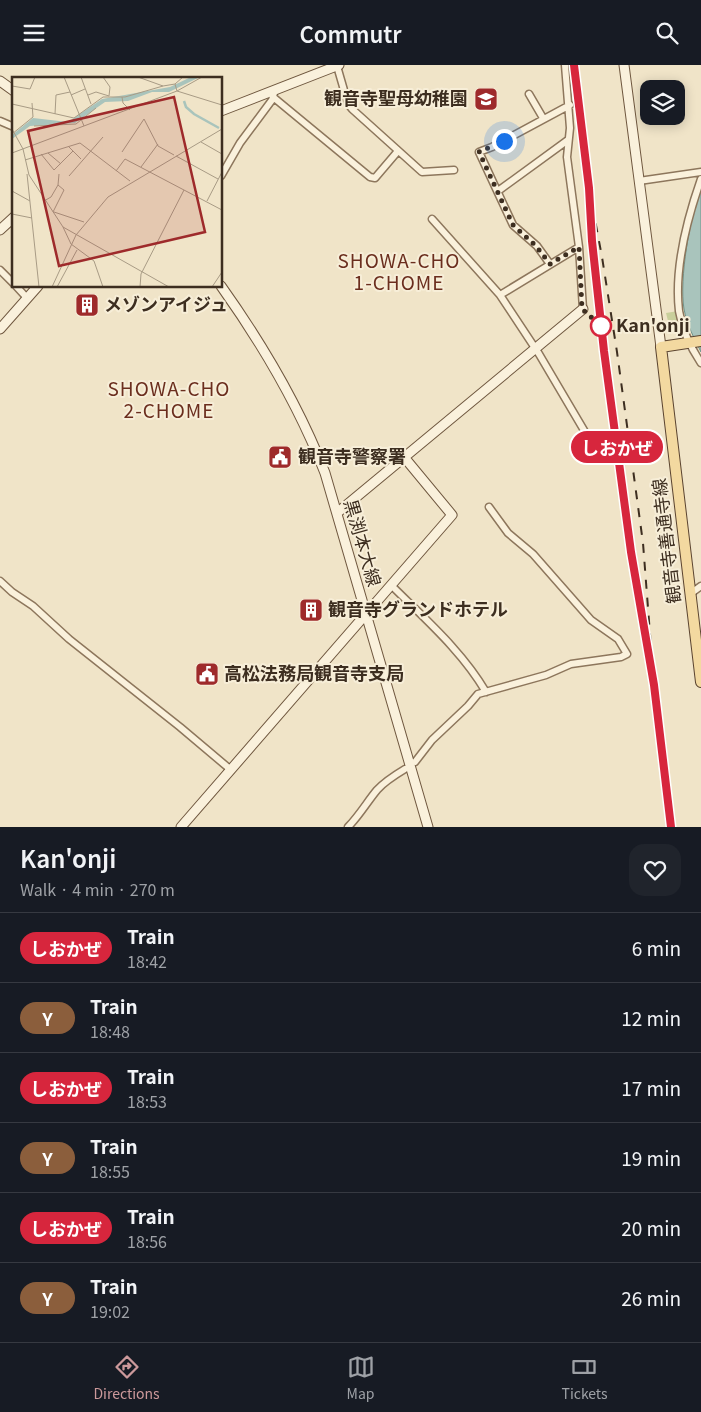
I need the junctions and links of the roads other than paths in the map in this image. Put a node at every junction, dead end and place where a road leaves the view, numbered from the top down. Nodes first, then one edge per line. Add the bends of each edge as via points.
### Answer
1 (338, 65) edge
2 (565, 65) edge
3 (624, 65) edge
4 (0, 81) edge
5 (12, 90) edge
6 (274, 93) junction
7 (529, 94) dead end
8 (570, 105) junction
9 (222, 111) edge
10 (543, 118) junction
11 (0, 121) edge
12 (12, 126) edge
13 (568, 141) junction
14 (398, 151) junction
15 (454, 170) dead end
16 (701, 172) edge
17 (222, 174) edge
18 (701, 179) edge
19 (639, 181) junction
20 (498, 191) junction
21 (12, 219) edge
22 (432, 219) dead end
23 (0, 230) edge
24 (579, 247) junction
25 (550, 264) junction
26 (0, 270) edge
27 (12, 282) edge
28 (17, 287) edge
29 (37, 287) edge
30 (222, 287) edge
31 (500, 295) junction
32 (27, 298) junction
33 (582, 309) joint
34 (0, 329) edge
35 (701, 341) edge
36 (690, 343) junction
37 (661, 347) junction
38 (535, 348) junction
39 (701, 363) edge
40 (585, 432) dead end
41 (404, 457) junction
42 (489, 507) dead end
43 (336, 513) junction
44 (0, 581) edge
45 (392, 586) junction
46 (701, 586) edge
47 (690, 594) junction
48 (366, 614) junction
49 (701, 682) edge
50 (486, 692) junction
51 (415, 762) dead end
52 (405, 769) dead end
53 (231, 770) junction
54 (181, 827) edge
55 (348, 827) edge
56 (428, 827) edge

1 - 6 main road
1 - 14 street via 348,104
2 - 8 street
3 - 19 main road
4 - 5 main road
6 - 9 main road
6 - 14 street via 370,177 375,178
6 - 17 street
7 - 10 street
8 - 10 street
8 - 13 street
10 - 20 street via 479,152
11 - 12 street
13 - 20 street
13 - 24 street via 567,157
14 - 15 street via 422,171
16 - 19 street
18 - 36 street via 680,271 680,311
19 - 37 main road
20 - 25 street via 513,225
21 - 23 main road
22 - 31 street
24 - 25 street
24 - 33 street
25 - 31 street
26 - 27 street
28 - 32 street
29 - 32 main road
30 - 43 main road, 黒渕本大線 via 258,340 300,413 325,473
31 - 38 street
32 - 34 main road
33 - 38 main road
35 - 36 main road
36 - 37 main road
36 - 39 street
37 - 47 main road, 観音寺善通寺線
38 - 40 street
38 - 41 main road
41 - 43 main road
41 - 45 main road via 452,515
42 - 50 street via 508,533 533,554 591,620 618,639 627,653 621,657 571,664 546,675
43 - 48 main road, 黒渕本大線
44 - 53 street
45 - 48 main road
45 - 50 street via 464,660
46 - 47 street
47 - 49 main road, 観音寺善通寺線
48 - 53 main road
48 - 56 main road, 黒渕本大線
50 - 51 street via 478,694
52 - 55 street via 377,791
53 - 54 main road

